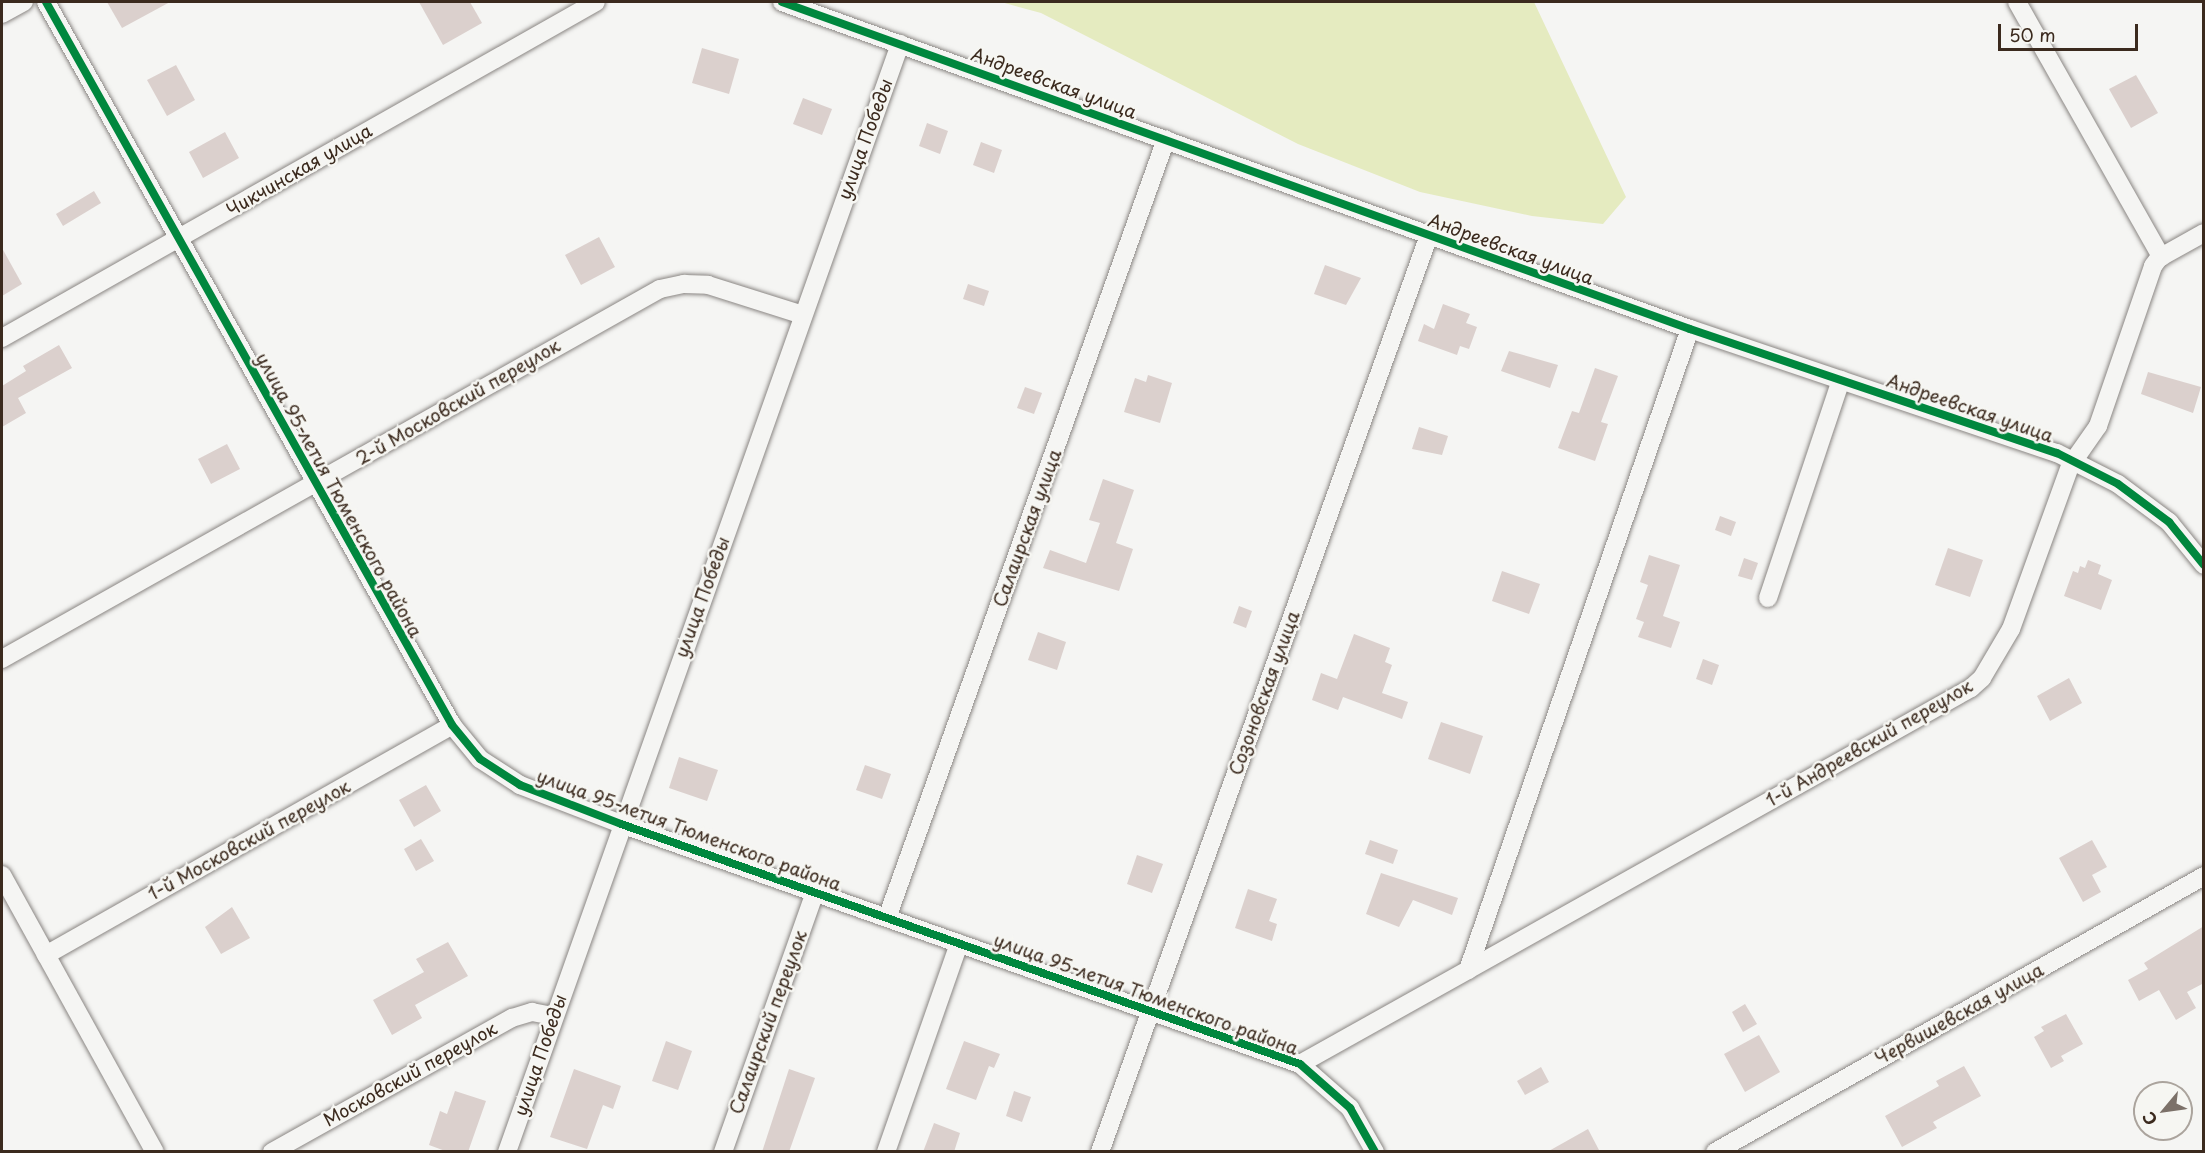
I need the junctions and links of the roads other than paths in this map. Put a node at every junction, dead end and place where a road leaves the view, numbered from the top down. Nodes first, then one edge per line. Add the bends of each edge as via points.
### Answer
1 (24, 2) edge
2 (46, 2) edge
3 (596, 2) edge
4 (782, 2) edge
5 (2017, 2) edge
6 (2, 14) edge
7 (900, 44) junction
8 (1166, 139) junction
9 (2204, 233) edge
10 (1429, 235) junction
11 (178, 239) junction
12 (2161, 257) junction
13 (803, 315) junction
14 (1690, 329) junction
15 (2, 338) edge
16 (1841, 380) junction
17 (2073, 461) junction
18 (315, 483) junction
19 (2204, 565) edge
20 (1768, 598) dead end
21 (2, 659) edge
22 (452, 725) junction
23 (621, 824) junction
24 (2, 875) edge
25 (2204, 876) edge
26 (815, 892) junction
27 (887, 918) junction
28 (959, 943) junction
29 (46, 955) junction
30 (1468, 970) junction
31 (1150, 1011) junction
32 (553, 1016) junction
33 (1300, 1064) junction
34 (155, 1152) edge
35 (272, 1152) edge
36 (507, 1152) edge
37 (723, 1152) edge
38 (886, 1152) edge
39 (1100, 1152) edge
40 (1375, 1152) edge
41 (1715, 1152) edge

1 - 6 street
2 - 11 street, улица 95-летия Тюменского района
3 - 11 street, Чикчинская улица
4 - 7 street, Андреевская улица
5 - 12 street
7 - 8 street, Андреевская улица
7 - 13 street, улица Победы
8 - 10 street, Андреевская улица
8 - 27 street, Салаирская улица
9 - 12 street
10 - 14 street, Андреевская улица
10 - 31 street, Созоновская улица
11 - 15 street, Чикчинская улица
11 - 18 street, улица 95-летия Тюменского района
12 - 17 street, 1-й Андреевский переулок via 2153,266 2098,426
13 - 18 street, 2-й Московский переулок via 708,285 660,289
13 - 23 street, улица Победы
14 - 16 street, Андреевская улица
14 - 30 street
16 - 17 street, Андреевская улица
16 - 20 street
17 - 19 street, Андреевская улица via 2118,484 2169,522
17 - 30 street, 1-й Андреевский переулок via 2011,629 1991,667 1971,688
18 - 21 street, 2-й Московский переулок
18 - 22 street, улица 95-летия Тюменского района
22 - 23 street, улица 95-летия Тюменского района via 480,759 520,785
22 - 29 street, 1-й Московский переулок
23 - 26 street, улица 95-летия Тюменского района
23 - 32 street, улица Победы
24 - 29 street
25 - 41 street, Червишевская улица
26 - 27 street, улица 95-летия Тюменского района
26 - 37 street, Салаирский переулок
27 - 28 street, улица 95-летия Тюменского района
28 - 31 street, улица 95-летия Тюменского района
28 - 38 street
29 - 34 street
30 - 33 street, 1-й Андреевский переулок
31 - 33 street, улица 95-летия Тюменского района
31 - 39 street, Созоновская улица
32 - 35 street, Московский переулок via 532,1012 512,1018
32 - 36 street, улица Победы
33 - 40 street, улица 95-летия Тюменского района via 1350,1107

